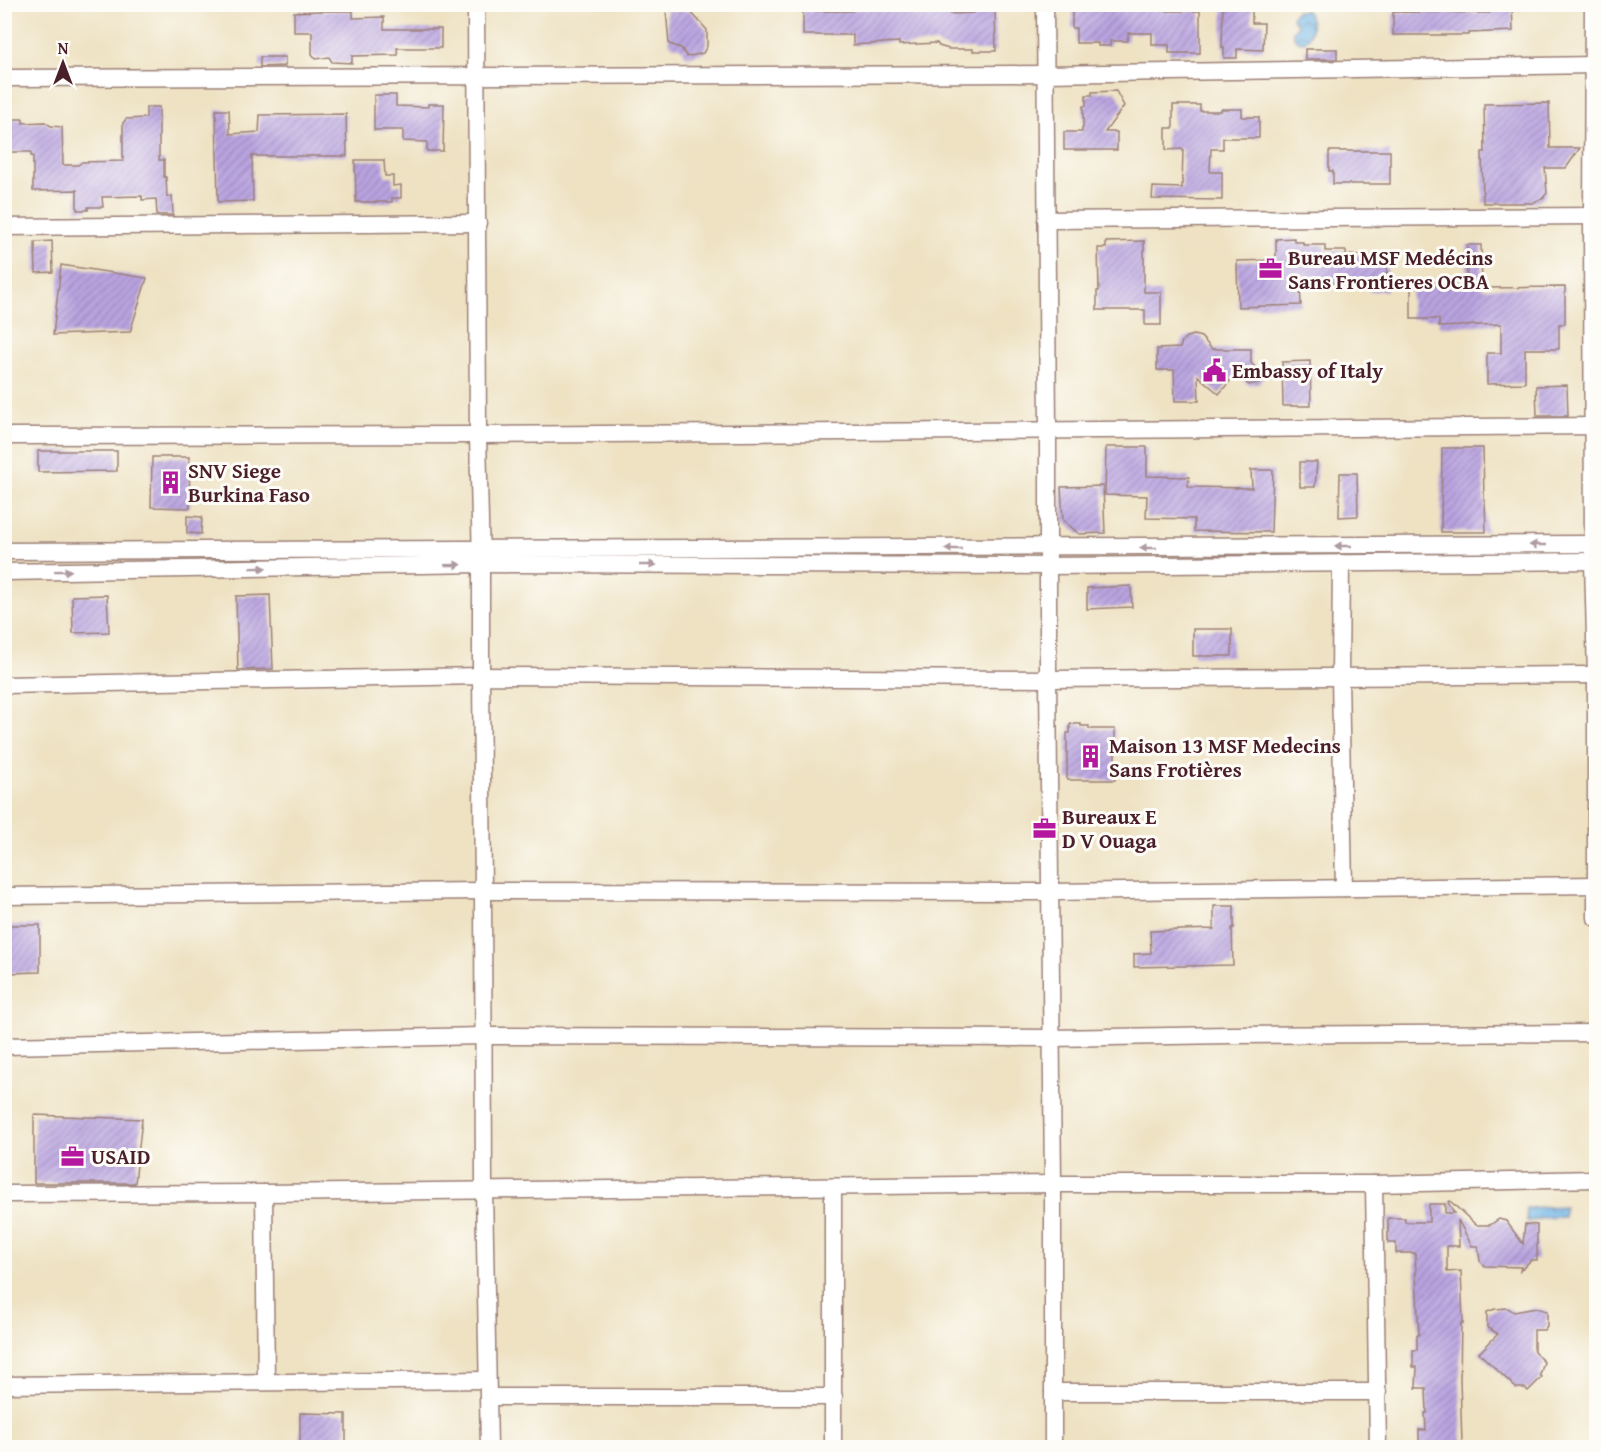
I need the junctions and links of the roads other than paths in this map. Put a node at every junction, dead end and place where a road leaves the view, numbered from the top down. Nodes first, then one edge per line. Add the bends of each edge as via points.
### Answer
1 (476, 4) edge
2 (1045, 4) edge
3 (1593, 4) edge
4 (1595, 65) edge
5 (1045, 74) junction
6 (477, 77) junction
7 (4, 78) edge
8 (1594, 216) edge
9 (1046, 220) junction
10 (478, 223) junction
11 (4, 227) edge
12 (1595, 426) edge
13 (1048, 431) junction
14 (4, 435) edge
15 (478, 435) junction
16 (1595, 544) edge
17 (1048, 549) junction
18 (4, 551) edge
19 (481, 556) junction
20 (1595, 561) edge
21 (1341, 563) junction
22 (1048, 566) junction
23 (4, 572) edge
24 (1596, 675) edge
25 (481, 676) junction
26 (1340, 676) junction
27 (1048, 679) junction
28 (4, 685) edge
29 (1596, 885) edge
30 (1344, 888) junction
31 (483, 891) junction
32 (1050, 892) junction
33 (4, 896) edge
34 (1596, 918) edge
35 (1596, 1033) edge
36 (483, 1036) junction
37 (1051, 1038) junction
38 (4, 1046) edge
39 (1596, 1179) edge
40 (1053, 1184) junction
41 (1374, 1184) junction
42 (833, 1187) junction
43 (484, 1190) junction
44 (264, 1193) junction
45 (4, 1194) edge
46 (266, 1382) junction
47 (4, 1385) edge
48 (488, 1388) junction
49 (1053, 1392) junction
50 (1377, 1392) junction
51 (834, 1397) junction
52 (489, 1448) edge
53 (833, 1448) edge
54 (1053, 1448) edge
55 (1378, 1448) edge

1 - 6 street
2 - 5 street
3 - 4 street
4 - 5 street
4 - 8 street
5 - 6 street
5 - 9 street
6 - 7 street
6 - 10 street
8 - 9 street
8 - 12 street
9 - 13 street
10 - 11 street
10 - 15 street
12 - 13 street
12 - 16 street
13 - 15 street
13 - 17 street
14 - 15 street
15 - 19 street
16 -> 17 street
16 - 20 street
17 -> 19 street
17 - 22 street
18 - 19 street
19 -> 22 street
23 -> 19 street
19 - 25 street
20 - 21 street
20 - 24 street
21 - 22 street
21 - 26 street
22 - 27 street
24 - 26 street
24 - 29 street
25 - 27 street
25 - 28 street
25 - 31 street
26 - 27 street
26 - 30 street
27 - 32 street
29 - 30 street
29 - 34 street
30 - 32 street
31 - 32 street
31 - 33 street
31 - 36 street
32 - 37 street
35 - 37 street
36 - 37 street
36 - 38 street
36 - 43 street
37 - 40 street
39 - 41 street
40 - 41 street
40 - 42 street
40 - 49 street
41 - 50 street
42 - 43 street
42 - 51 street
43 - 44 street
43 - 48 street
44 - 45 street
44 - 46 street
46 - 47 street
46 - 48 street
48 - 51 street
48 - 52 street
49 - 50 street
49 - 54 street
50 - 55 street
51 - 53 street

